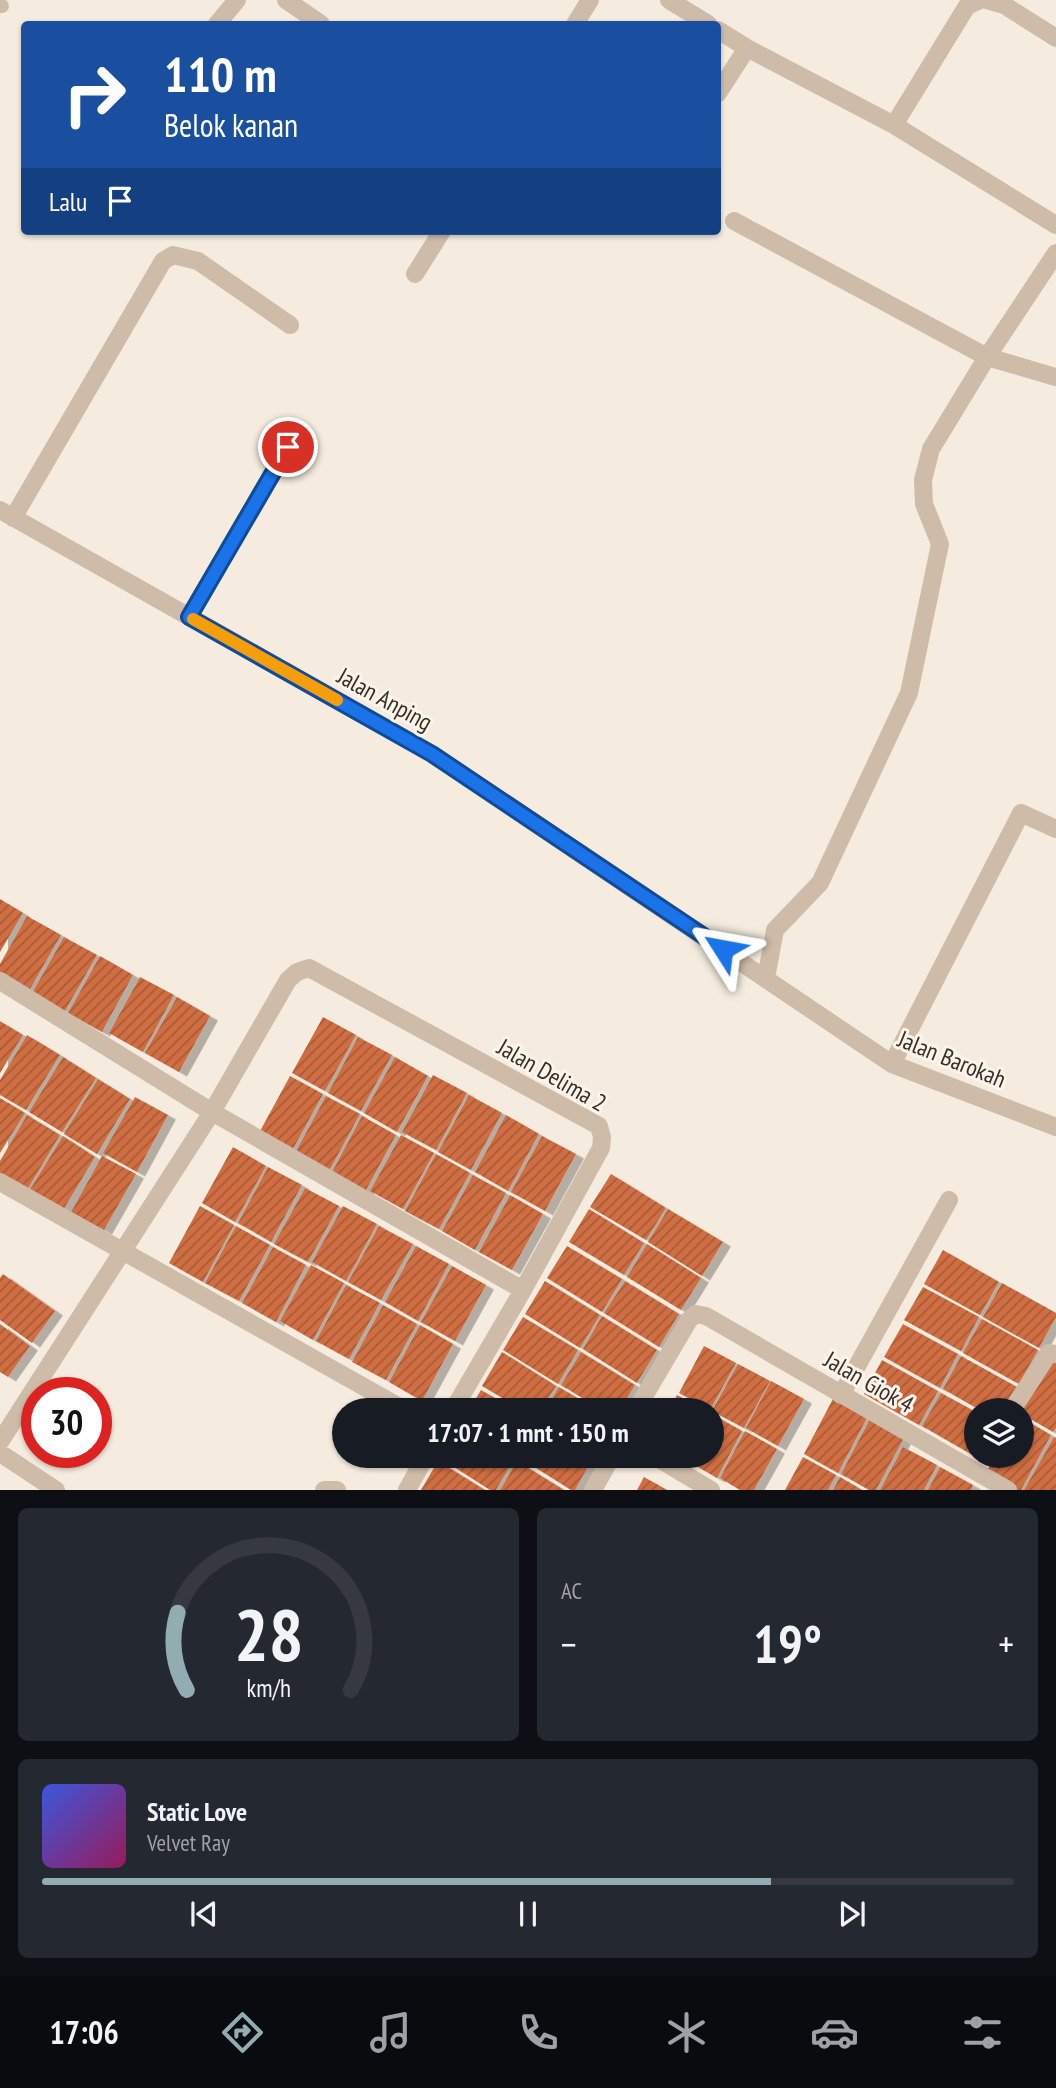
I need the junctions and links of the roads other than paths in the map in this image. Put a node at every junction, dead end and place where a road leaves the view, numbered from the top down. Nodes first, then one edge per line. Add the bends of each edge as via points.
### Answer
1 (237, 0) edge
2 (286, 0) edge
3 (590, 0) edge
4 (669, 0) edge
5 (980, 0) edge
6 (987, 0) edge
7 (220, 21) edge
8 (317, 21) edge
9 (577, 21) edge
10 (703, 21) edge
11 (721, 32) edge
12 (1056, 38) edge
13 (747, 48) junction
14 (721, 88) edge
15 (894, 125) junction
16 (734, 221) dead end
17 (1056, 225) edge
18 (439, 235) edge
19 (1056, 253) edge
20 (415, 274) dead end
21 (290, 325) dead end
22 (987, 358) junction
23 (1056, 377) edge
24 (288, 447) dead end
25 (6, 514) edge
26 (189, 617) junction
27 (1056, 829) edge
28 (766, 978) junction
29 (0, 981) edge
30 (892, 1064) junction
31 (212, 1112) junction
32 (1056, 1127) edge
33 (0, 1182) edge
34 (949, 1200) dead end
35 (122, 1251) junction
36 (523, 1290) junction
37 (1056, 1354) edge
38 (841, 1395) junction
39 (384, 1398) edge
40 (460, 1398) edge
41 (643, 1398) edge
42 (1020, 1398) edge
43 (0, 1442) edge
44 (0, 1452) edge
45 (964, 1456) edge
46 (419, 1468) edge
47 (605, 1468) edge
48 (675, 1468) edge
49 (985, 1468) edge
50 (56, 1489) edge
51 (324, 1489) edge
52 (337, 1489) edge
53 (407, 1489) edge
54 (593, 1489) edge
55 (711, 1489) edge
56 (1008, 1489) edge

1 - 7 street
2 - 8 street
3 - 9 street
4 - 10 street
5 - 15 street via 967,6
6 - 12 street via 1004,5
11 - 13 street
13 - 14 street
13 - 15 street
15 - 17 street
16 - 22 street
18 - 20 street
19 - 22 street
21 - 25 street via 198,261 173,255 163,261
22 - 23 street
22 - 28 street via 931,449 923,480 924,504 940,544 909,693 820,883 775,930
24 - 26 street
25 - 26 street, Jalan Anping
26 - 28 street, Jalan Anping via 432,754
27 - 30 street via 1021,813
28 - 30 street, Jalan Barokah
29 - 31 street
30 - 32 street, Jalan Barokah
31 - 35 street
31 - 36 street
31 - 36 street, Jalan Delima 2 via 288,980 309,968 599,1126 601,1148
33 - 35 street
34 - 38 street
35 - 39 street
35 - 43 street
36 - 40 street, Jalan Delima 2
37 - 42 street via 1049,1353
38 - 41 street, Jalan Giok 4 via 696,1314
38 - 45 street, Jalan Giok 4
44 - 50 street
46 - 53 street
47 - 54 street
48 - 55 street
49 - 56 street, Jalan Giok 4
51 - 52 street

